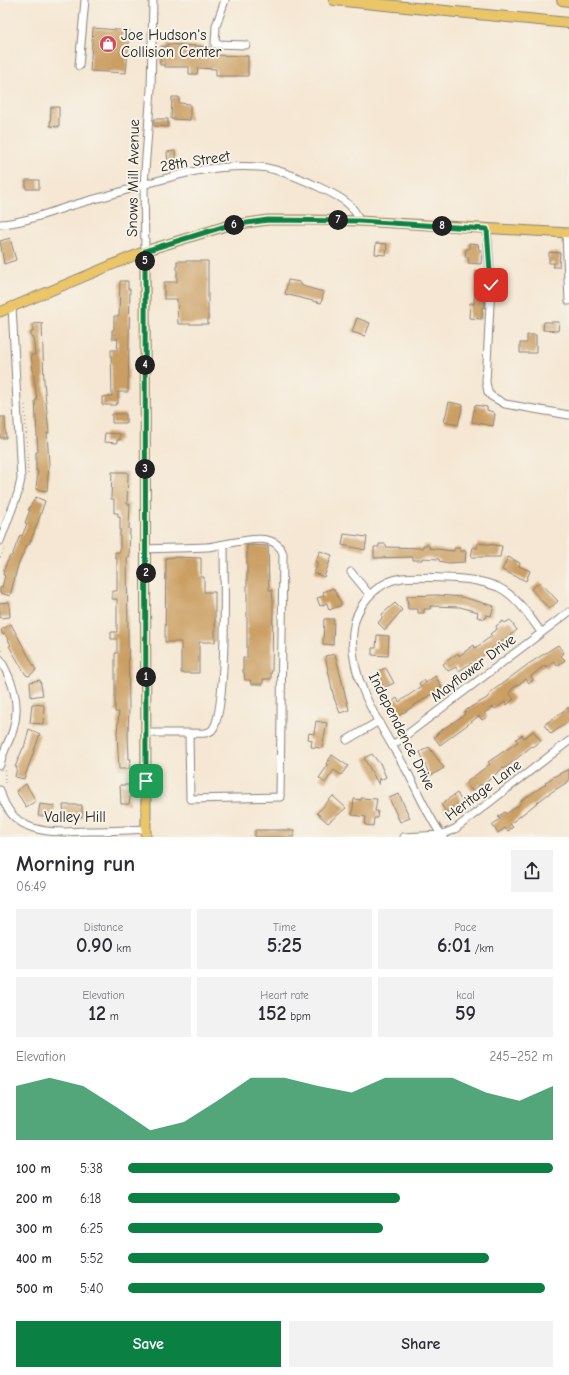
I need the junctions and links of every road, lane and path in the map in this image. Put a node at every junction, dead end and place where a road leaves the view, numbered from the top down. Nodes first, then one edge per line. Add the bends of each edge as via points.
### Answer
1 (85, 0) edge
2 (152, 0) edge
3 (225, 0) edge
4 (334, 0) edge
5 (386, 0) edge
6 (562, 0) edge
7 (569, 1) edge
8 (371, 3) junction
9 (569, 23) edge
10 (246, 45) dead end
11 (78, 66) dead end
12 (144, 185) junction
13 (359, 221) junction
14 (0, 224) edge
15 (487, 229) junction
16 (568, 233) edge
17 (145, 251) junction
18 (569, 301) edge
19 (12, 306) junction
20 (0, 312) edge
21 (569, 415) edge
22 (0, 541) edge
23 (224, 545) junction
24 (146, 549) junction
25 (351, 572) dead end
26 (370, 595) junction
27 (569, 612) edge
28 (541, 632) junction
29 (0, 646) edge
30 (2, 656) edge
31 (379, 722) junction
32 (146, 733) junction
33 (189, 733) junction
34 (347, 740) dead end
35 (569, 741) edge
36 (393, 745) junction
37 (2, 766) edge
38 (3, 789) edge
39 (146, 833) edge
40 (442, 836) edge
41 (404, 837) edge

1 - 11 street
2 - 12 street, Snows Mill Avenue via 151,89
3 - 10 street via 216,26 214,44
4 - 8 highway
5 - 8 highway
6 - 7 highway
8 - 9 highway
12 - 13 street, 28th Street via 176,174 218,167 260,167 301,178 337,196 353,209
12 - 14 street, 28th Street via 45,214
12 - 17 street, Snows Mill Avenue
13 - 15 main road
13 - 17 main road via 268,220 226,226
15 - 16 main road
15 - 21 street via 491,285 486,369 488,392 505,404
16 - 18 street
17 - 19 main road
17 - 24 main road, Snows Mill Avenue
19 - 20 main road
19 - 22 street via 21,479
23 - 24 street
23 - 33 street via 224,652 219,713 212,731
23 - 33 street via 243,539 262,540 274,542 283,554 280,797 190,799
24 - 32 main road, Snows Mill Avenue
25 - 26 street
26 - 28 street, Independence Drive via 383,584 403,578 474,580 498,587 508,594 525,610
26 - 31 street, Independence Drive via 356,616 353,647 359,678
27 - 28 street, Mayflower Drive
28 - 36 street, Mayflower Drive
29 - 30 path
30 - 37 street via 13,685 16,710
31 - 34 street
31 - 36 street, Independence Drive
32 - 33 street
32 - 39 main road, Snows Mill Avenue
35 - 40 street, Heritage Lane via 455,829
36 - 40 street, Independence Drive
37 - 38 path
38 - 39 street, Valley Hill via 7,809 16,819 36,830
40 - 41 street, Heritage Lane

